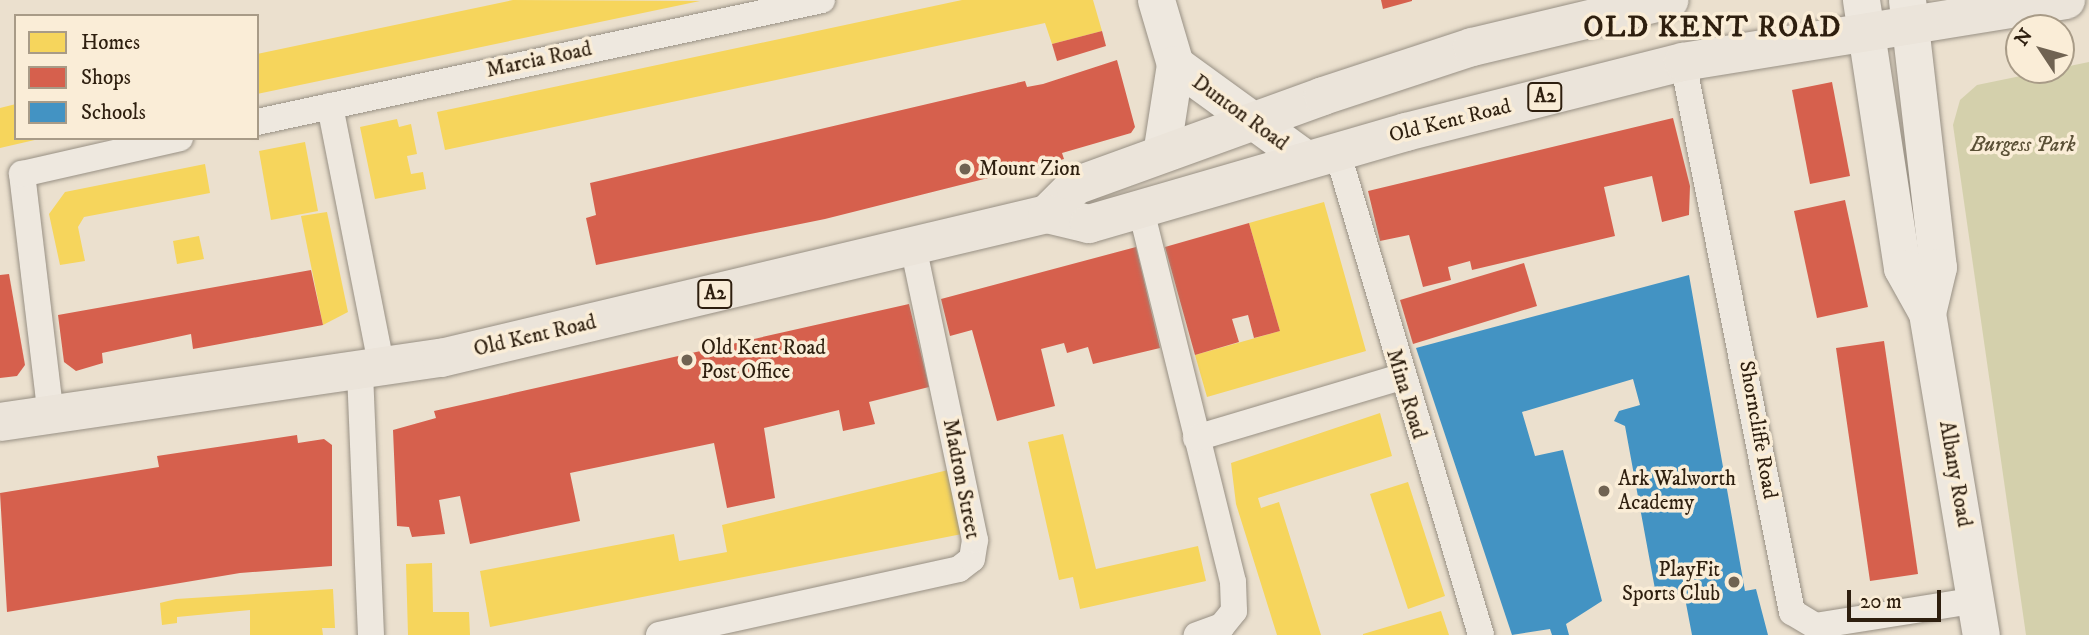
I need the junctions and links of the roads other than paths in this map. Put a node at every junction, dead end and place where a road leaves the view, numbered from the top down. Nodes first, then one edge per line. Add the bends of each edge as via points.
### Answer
1 (822, 0) edge
2 (1156, 0) edge
3 (1669, 0) edge
4 (2066, 0) edge
5 (1908, 12) edge
6 (1863, 15) edge
7 (1684, 62) junction
8 (1175, 64) junction
9 (330, 106) junction
10 (259, 121) edge
11 (1250, 123) junction
12 (171, 140) edge
13 (1161, 154) junction
14 (1322, 156) junction
15 (1141, 210) junction
16 (1047, 214) junction
17 (913, 247) junction
18 (1927, 313) junction
19 (371, 371) junction
20 (1400, 377) junction
21 (17, 422) edge
22 (1196, 438) junction
23 (1979, 618) edge
24 (371, 635) edge
25 (659, 635) edge
26 (1197, 635) edge
27 (1481, 635) edge

1 - 9 street, Marcia Road
2 - 8 main road, Dunton Road
3 - 11 highway via 1472,47
4 - 5 highway, Old Kent Road / A2
5 - 6 highway, Old Kent Road / A2
5 - 18 main road, Albany Road via 1938,267
6 - 7 highway, Old Kent Road / A2
6 - 18 main road, Albany Road via 1902,268
7 - 14 highway, Old Kent Road / A2
7 - 23 street, Shorncliffe Road via 1792,612 1815,626
8 - 11 main road, Dunton Road
8 - 13 main road, Dunton Road
9 - 10 street, Marcia Road
9 - 19 street
11 - 13 highway
11 - 14 main road, Dunton Road
12 - 21 street via 22,174
13 - 16 highway via 1075,186
14 - 15 highway, Old Kent Road / A2
14 - 20 street, Mina Road
15 - 16 highway, Old Kent Road / A2 via 1089,224
15 - 22 street via 1183,368
16 - 17 highway, Old Kent Road / A2
17 - 19 highway, Old Kent Road / A2
17 - 25 street, Madron Street via 975,540 972,559 959,569
18 - 23 main road, Albany Road
19 - 21 highway, Old Kent Road / A2
19 - 24 street
20 - 22 street
20 - 27 street, Mina Road
22 - 26 street via 1233,582 1234,611 1222,626

